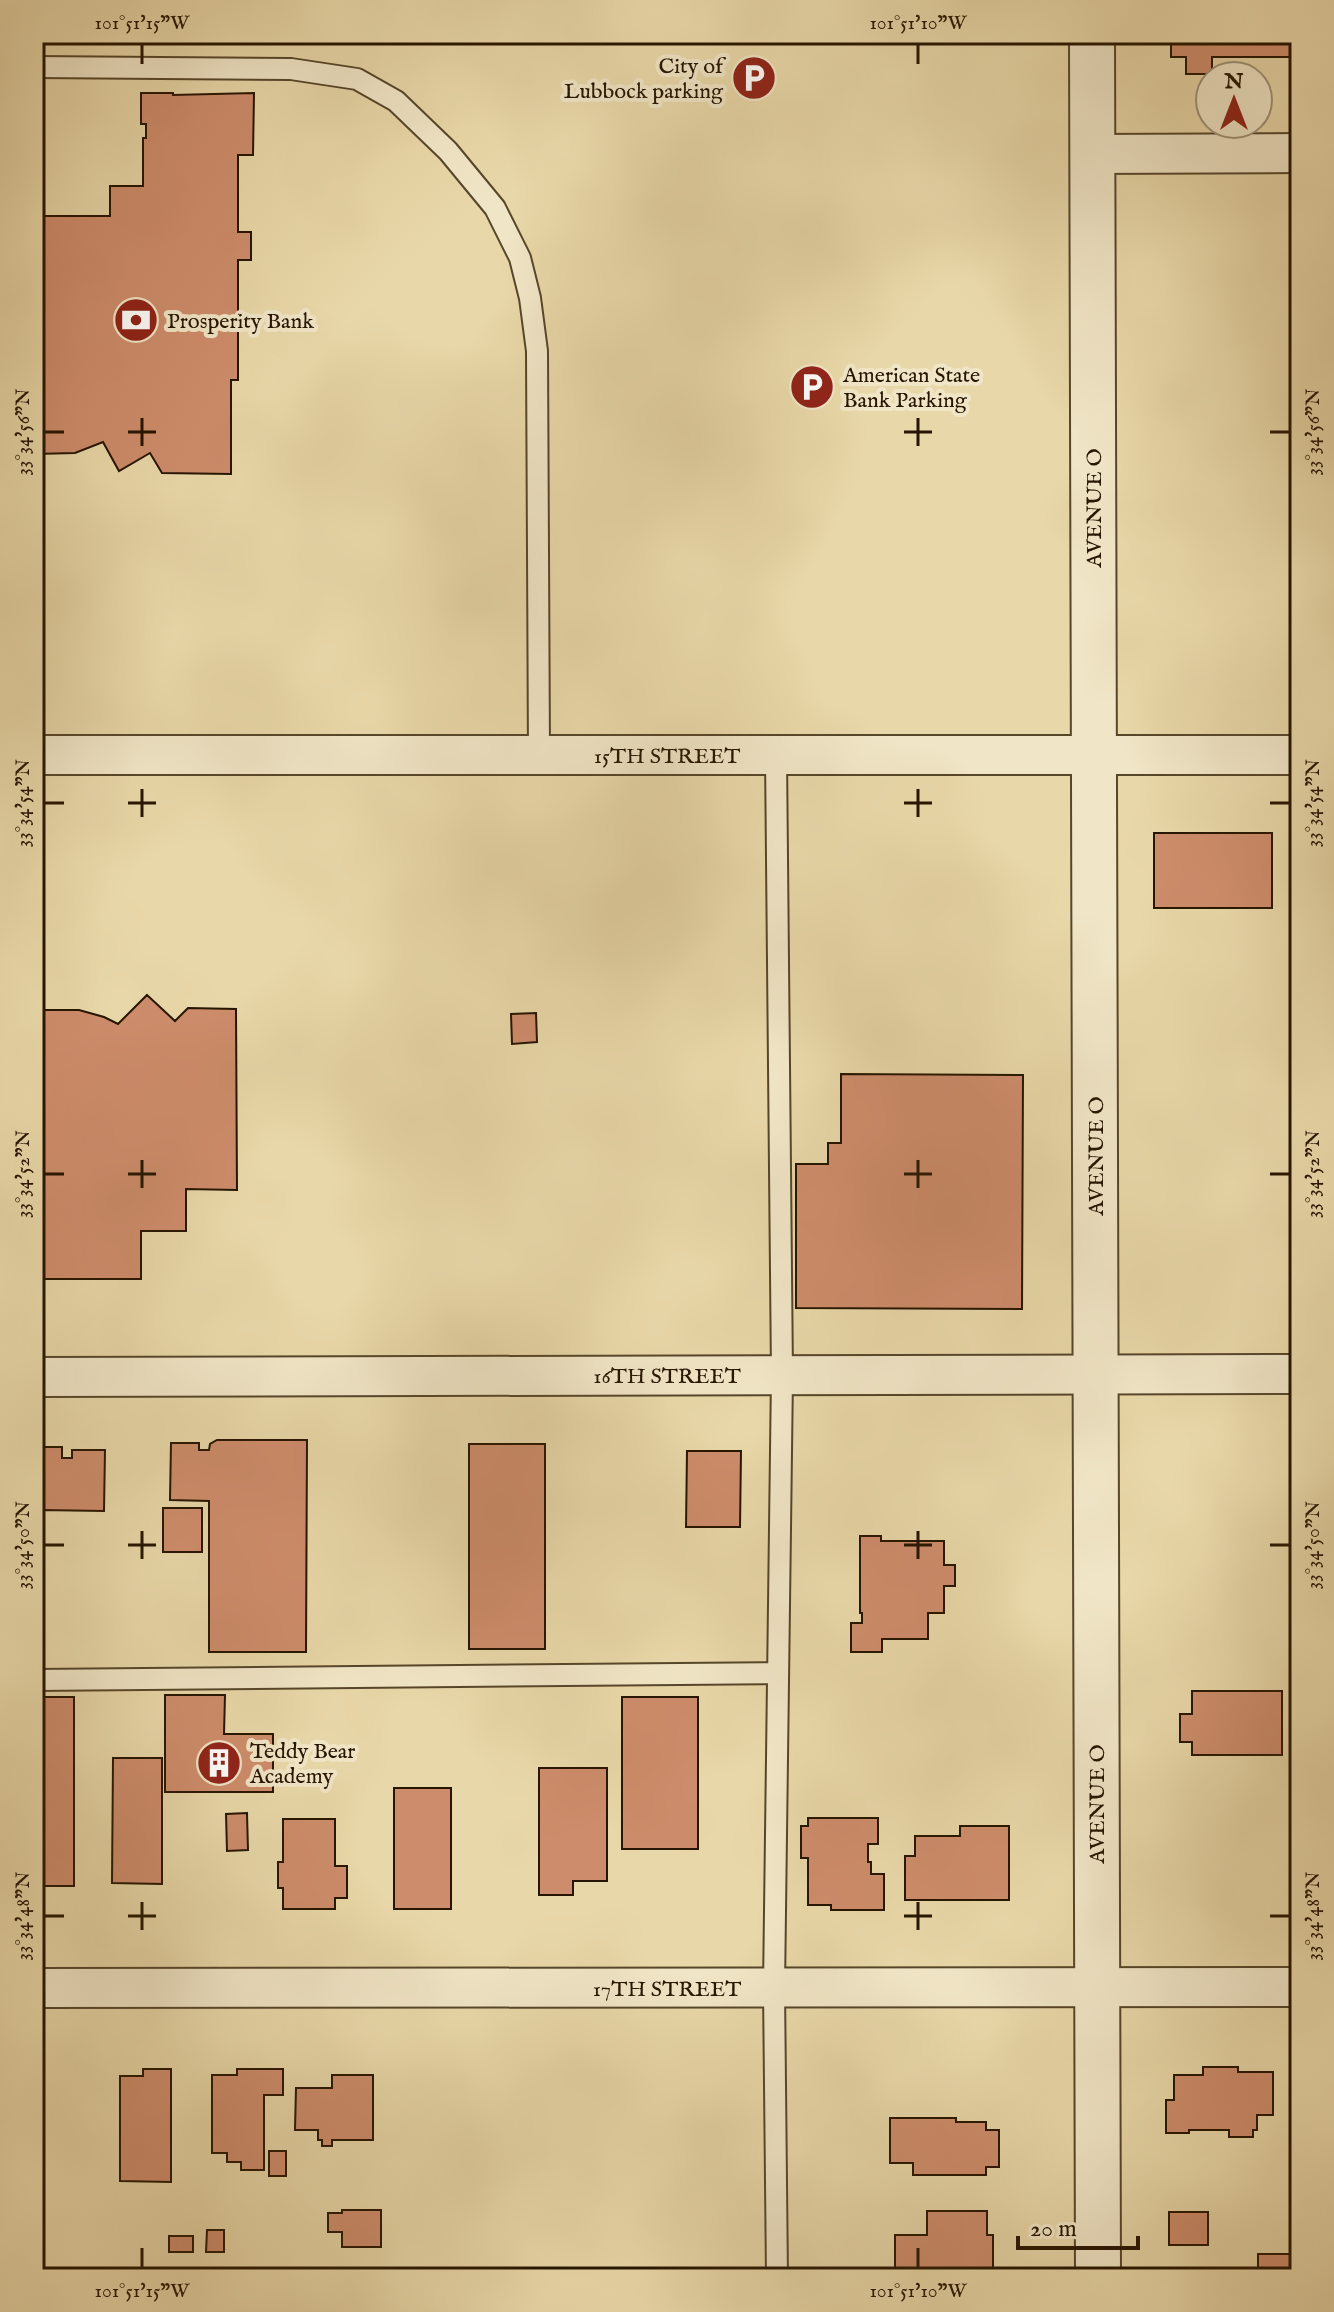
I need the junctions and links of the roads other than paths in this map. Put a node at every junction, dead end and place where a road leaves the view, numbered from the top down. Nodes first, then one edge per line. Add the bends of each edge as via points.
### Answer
1 (1092, 34) edge
2 (34, 67) edge
3 (1300, 153) edge
4 (1092, 154) junction
5 (34, 755) edge
6 (539, 755) junction
7 (776, 755) junction
8 (1094, 755) junction
9 (1300, 755) edge
10 (1095, 1374) junction
11 (1300, 1374) edge
12 (782, 1375) junction
13 (34, 1377) edge
14 (778, 1673) junction
15 (34, 1680) edge
16 (1096, 1987) junction
17 (1300, 1987) edge
18 (34, 1988) edge
19 (774, 1988) junction
20 (777, 2278) edge
21 (1098, 2278) edge

1 - 4 street, AVENUE O
2 - 6 lane via 291,69 357,79 396,101 448,151 495,208 520,258 537,351
3 - 4 street
4 - 8 street, AVENUE O
5 - 6 street, 15TH STREET
6 - 7 street, 15TH STREET
7 - 8 street, 15TH STREET
7 - 12 lane
8 - 9 street, 15TH STREET
8 - 10 street, AVENUE O
10 - 11 street, 16TH STREET
10 - 12 street, 16TH STREET
10 - 16 street, AVENUE O
12 - 13 street, 16TH STREET
12 - 14 lane
14 - 15 lane
14 - 19 lane
16 - 17 street, 17TH STREET
16 - 19 street, 17TH STREET
16 - 21 street, AVENUE O
18 - 19 street, 17TH STREET
19 - 20 lane

